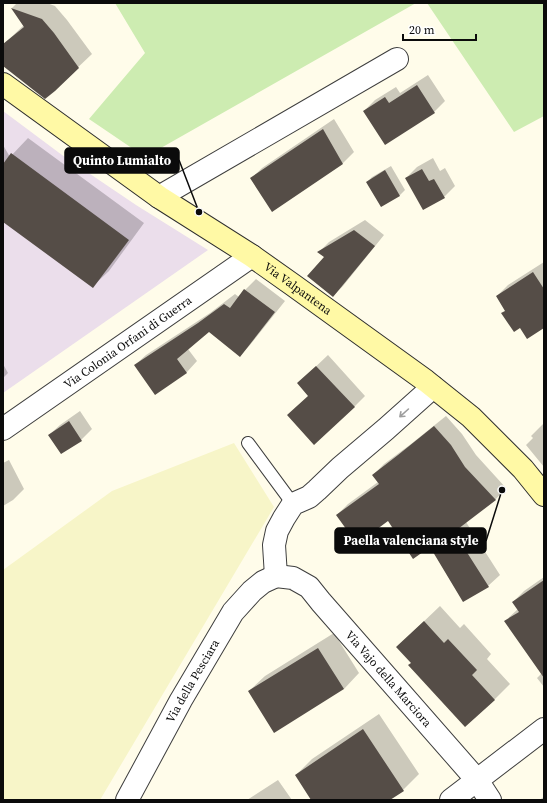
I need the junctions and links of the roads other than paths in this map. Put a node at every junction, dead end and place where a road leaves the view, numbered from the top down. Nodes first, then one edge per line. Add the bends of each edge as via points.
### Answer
1 (397, 60) dead end
2 (3, 84) edge
3 (159, 197) junction
4 (252, 256) junction
5 (433, 387) junction
6 (3, 429) edge
7 (248, 443) dead end
8 (544, 495) edge
9 (293, 504) junction
10 (276, 576) junction
11 (544, 729) edge
12 (477, 780) junction
13 (127, 800) edge
14 (452, 800) edge
15 (490, 800) edge

1 - 3 street
2 - 3 street, Via Valpantena
3 - 4 street, Via Valpantena
4 - 5 street, Via Valpantena
4 - 6 street, Via Colonia Orfani di Guerra
5 - 8 street, Via Valpantena via 471,417 523,469
5 -> 9 street via 313,494
7 - 9 lane
9 - 10 street via 277,532 274,545
10 - 12 street, Via Vajo della Marciora via 293,578 309,587
10 - 13 street, Via della Pesciara via 252,591 233,612 181,700
11 - 12 street
12 - 14 street
12 - 15 street, Via Vajo della Marciora

